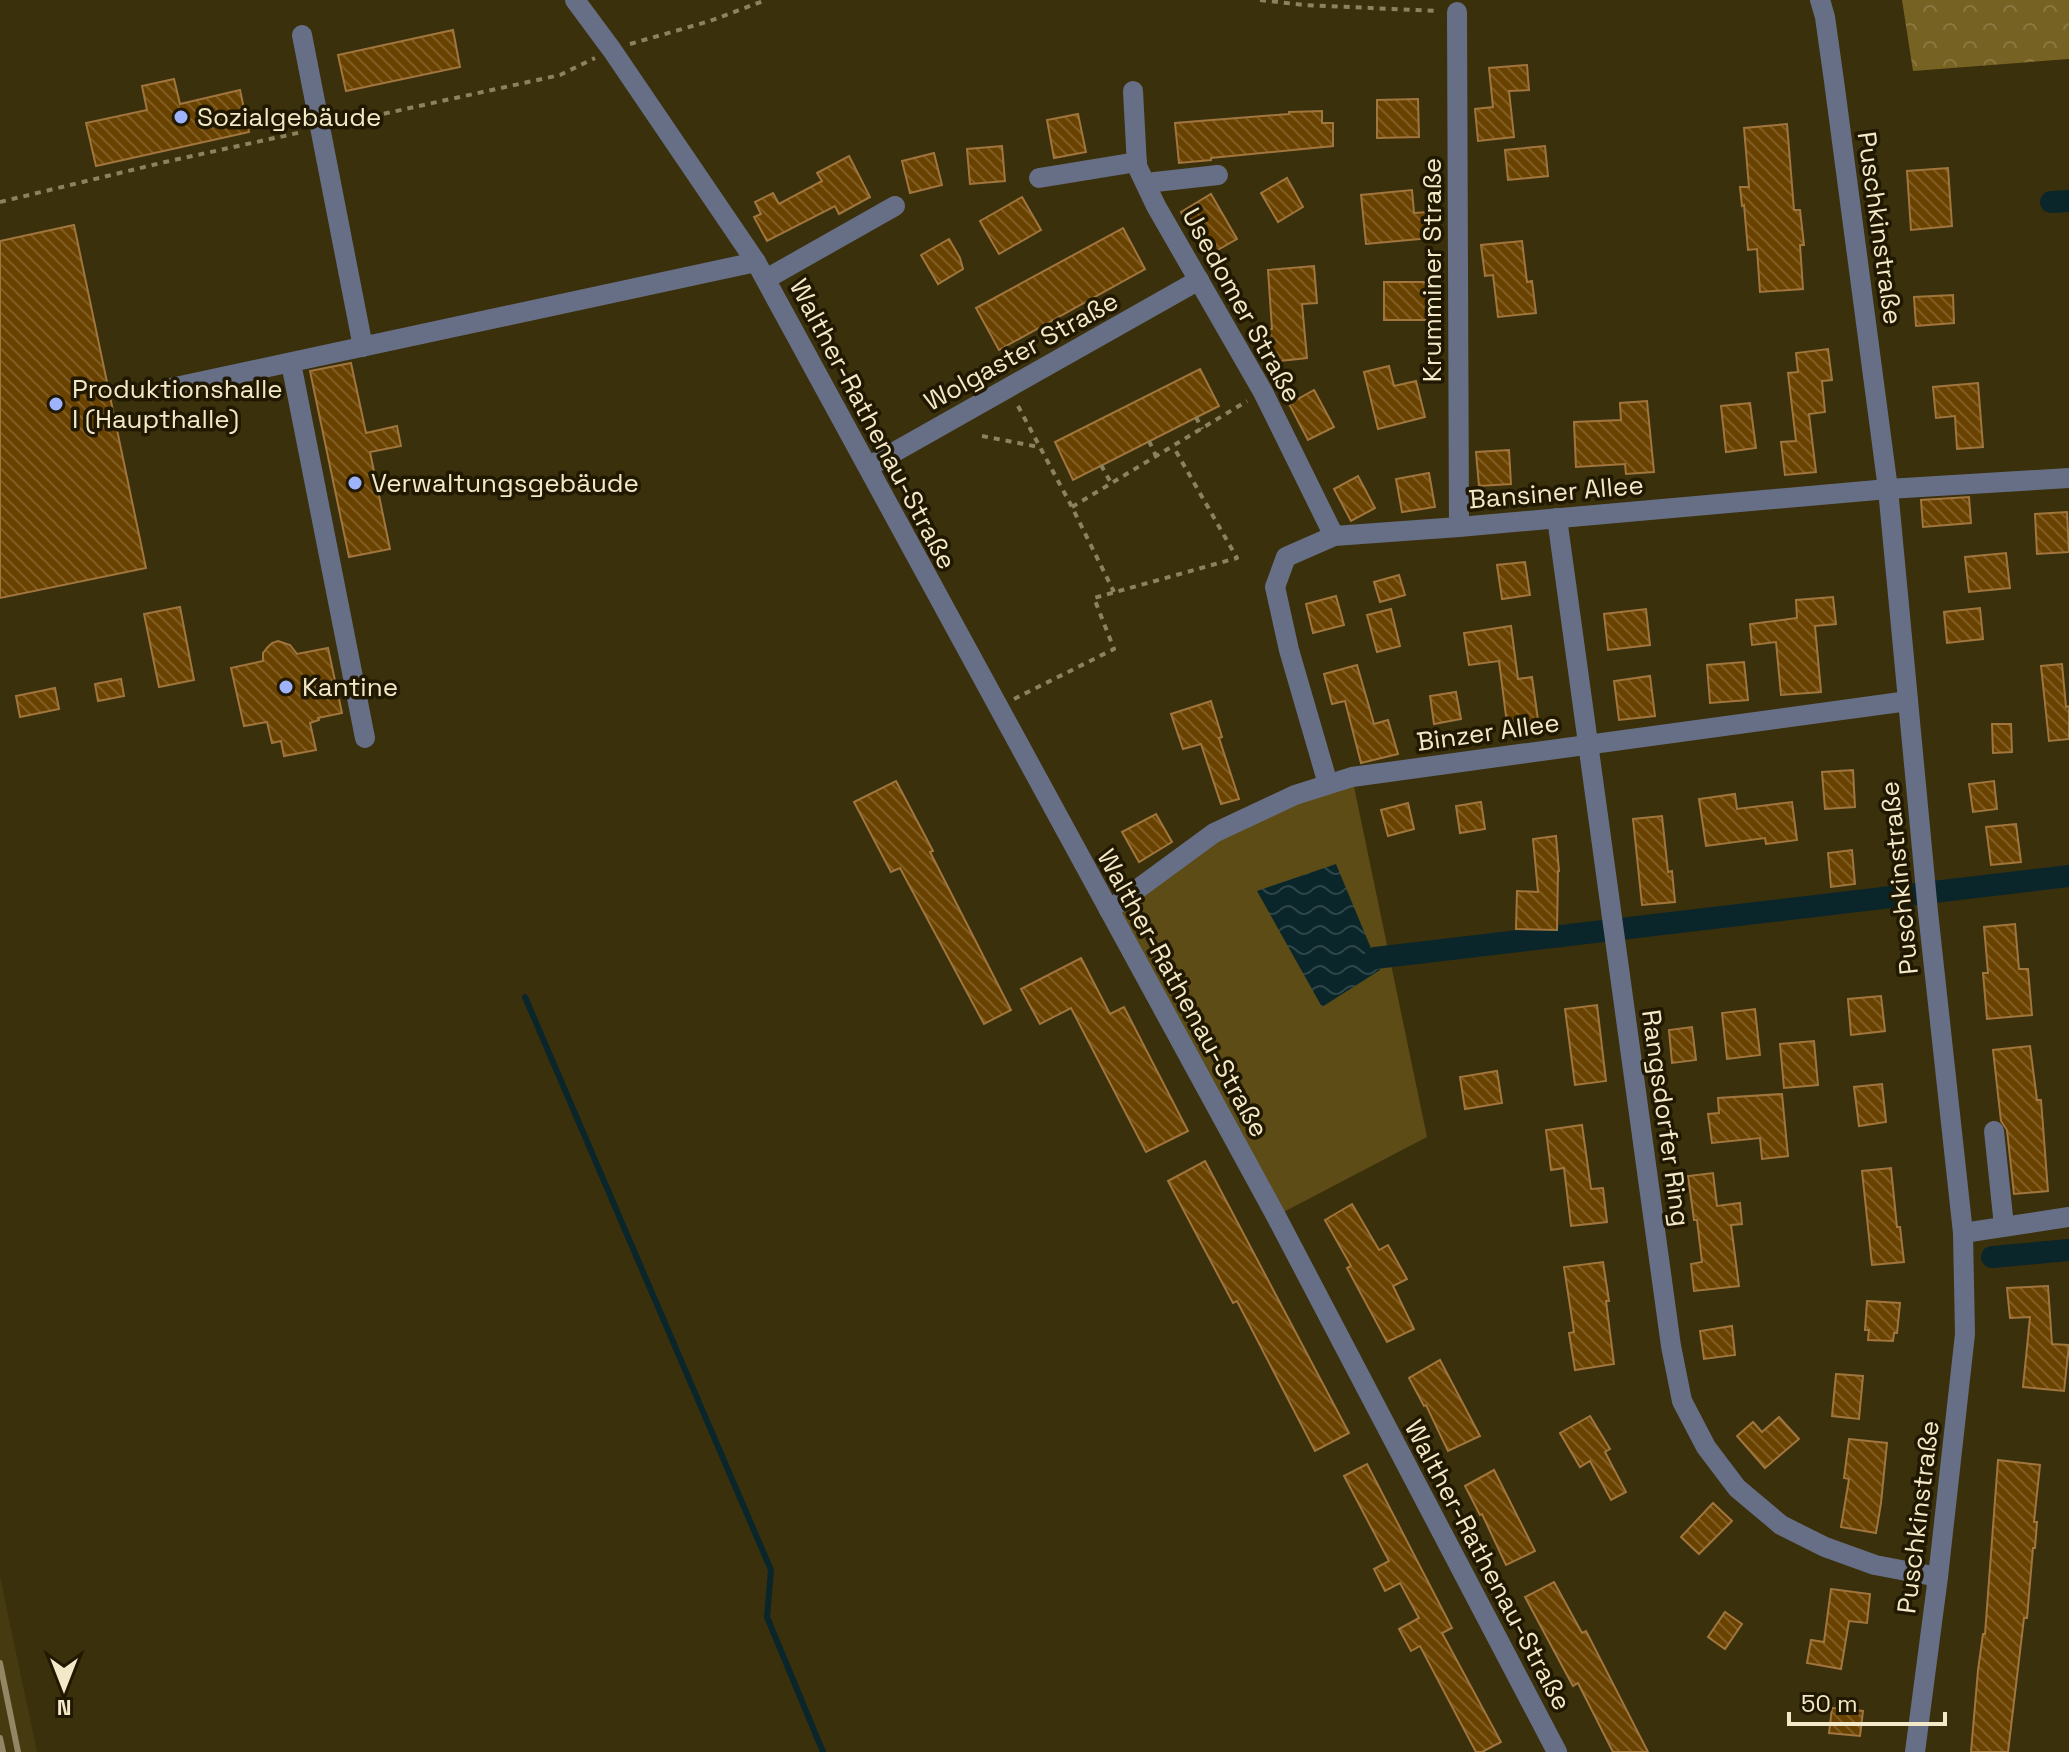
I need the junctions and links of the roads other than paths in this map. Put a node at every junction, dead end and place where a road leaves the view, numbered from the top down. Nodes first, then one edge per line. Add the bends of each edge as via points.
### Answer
1 (575, 0) edge
2 (1820, 0) edge
3 (1457, 12) road end
4 (302, 35) dead end
5 (1133, 91) dead end
6 (1137, 162) junction
7 (1218, 175) dead end
8 (1039, 178) dead end
9 (1146, 183) junction
10 (895, 206) dead end
11 (761, 271) junction
12 (1199, 280) junction
13 (363, 347) junction
14 (291, 363) junction
15 (171, 388) dead end
16 (868, 467) junction
17 (2069, 478) edge
18 (1888, 489) junction
19 (1557, 518) junction
20 (1459, 527) junction
21 (1334, 536) junction
22 (1908, 701) junction
23 (365, 738) dead end
24 (1589, 745) junction
25 (1328, 784) junction
26 (1109, 910) junction
27 (1994, 1131) dead end
28 (2069, 1217) edge
29 (2004, 1226) junction
30 (1963, 1233) junction
31 (1938, 1577) junction
32 (1557, 1752) edge
33 (1915, 1752) edge

1 - 11 street, Walther-Rathenau-Straße
2 - 18 street, Puschkinstraße
3 - 20 street, Krumminer Straße
4 - 13 street
5 - 6 street, Usedomer Straße
6 - 8 street
6 - 9 street, Usedomer Straße
7 - 9 street
9 - 12 street, Usedomer Straße
10 - 11 street
11 - 13 street
11 - 16 street, Walther-Rathenau-Straße
12 - 16 street, Wolgaster Straße
12 - 21 street, Usedomer Straße via 1263,392
13 - 14 street
14 - 15 street
14 - 23 street
16 - 26 street, Walther-Rathenau-Straße
17 - 18 street, Bansiner Allee
18 - 19 street, Bansiner Allee
18 - 22 street, Puschkinstraße
19 - 20 street, Bansiner Allee
19 - 24 street, Rangsdorfer Ring
20 - 21 street, Bansiner Allee
21 - 25 street, Bansiner Allee via 1286,557 1275,587
22 - 24 street, Binzer Allee
22 - 30 street, Puschkinstraße
24 - 25 street, Binzer Allee
24 - 31 street, Rangsdorfer Ring via 1682,1401 1706,1447 1737,1488 1781,1525 1875,1565
25 - 26 street, Binzer Allee via 1214,833
26 - 32 street, Walther-Rathenau-Straße
27 - 29 street
28 - 29 street
29 - 30 street
30 - 31 street, Puschkinstraße via 1965,1334
31 - 33 street, Puschkinstraße

